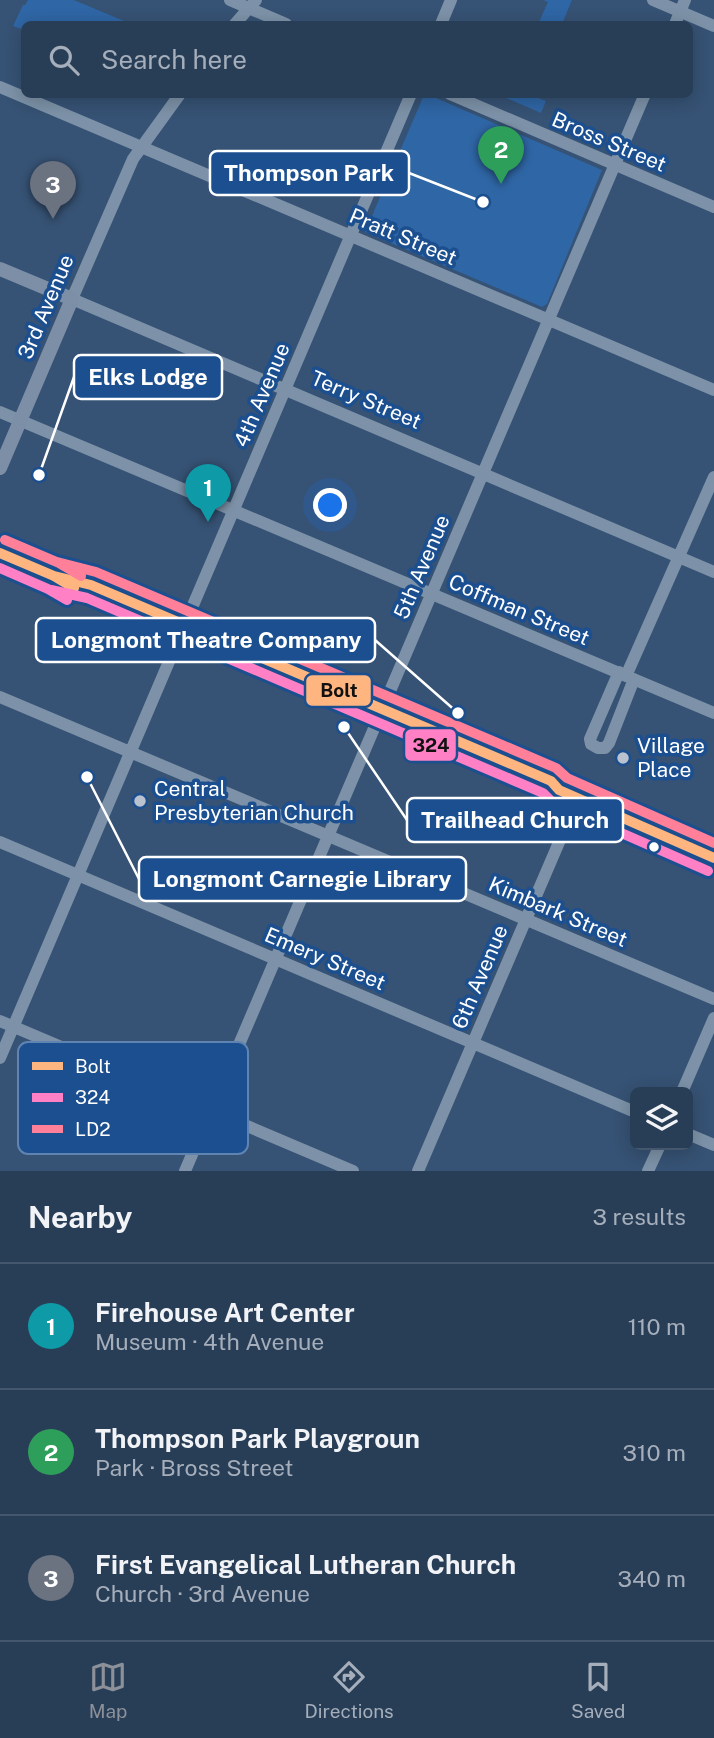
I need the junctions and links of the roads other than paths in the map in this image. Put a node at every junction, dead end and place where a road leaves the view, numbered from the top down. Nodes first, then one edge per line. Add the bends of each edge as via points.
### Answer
1 (230, 0) edge
2 (451, 0) edge
3 (653, 0) edge
4 (252, 4) edge
5 (683, 6) edge
6 (238, 21) edge
7 (281, 21) edge
8 (442, 21) edge
9 (714, 26) edge
10 (0, 87) edge
11 (21, 96) edge
12 (26, 98) edge
13 (177, 98) edge
14 (409, 98) edge
15 (459, 98) edge
16 (643, 98) edge
17 (140, 146) junction
18 (614, 165) junction
19 (714, 207) edge
20 (351, 235) junction
21 (0, 269) edge
22 (72, 299) junction
23 (549, 319) junction
24 (286, 389) junction
25 (714, 390) edge
26 (0, 412) edge
27 (20, 421) junction
28 (0, 468) edge
29 (483, 473) junction
30 (714, 477) edge
31 (234, 511) junction
32 (0, 553) edge
33 (679, 557) junction
34 (714, 572) edge
35 (431, 594) junction
36 (183, 630) junction
37 (626, 676) junction
38 (0, 697) edge
39 (714, 713) edge
40 (380, 714) junction
41 (131, 752) junction
42 (578, 799) junction
43 (327, 835) junction
44 (0, 842) edge
45 (714, 858) edge
46 (79, 875) junction
47 (526, 919) junction
48 (276, 958) junction
49 (714, 999) edge
50 (714, 1018) edge
51 (0, 1021) edge
52 (13, 1027) junction
53 (49, 1042) edge
54 (240, 1042) edge
55 (473, 1042) junction
56 (0, 1058) edge
57 (684, 1087) edge
58 (630, 1110) edge
59 (248, 1126) edge
60 (693, 1136) edge
61 (714, 1145) edge
62 (658, 1150) edge
63 (192, 1154) edge
64 (185, 1171) edge
65 (353, 1171) edge
66 (418, 1171) edge
67 (648, 1171) edge

1 - 4 street
2 - 8 street
3 - 5 street
4 - 6 street
4 - 7 street
5 - 9 street
10 - 11 street, Pratt Street
12 - 17 street, Pratt Street
13 - 17 street, 3rd Avenue
14 - 20 street, 4th Avenue
15 - 18 street, Bross Street
16 - 18 street, 5th Avenue
17 - 20 street, Pratt Street
17 - 22 street, 3rd Avenue
18 - 19 street, Bross Street
18 - 23 street, 5th Avenue
20 - 23 street, Pratt Street
20 - 24 street, 4th Avenue
21 - 22 main road, Terry Street
22 - 24 street, Terry Street
22 - 27 main road, 3rd Avenue
23 - 25 street, Pratt Street
23 - 29 street, 5th Avenue
24 - 29 street, Terry Street
24 - 31 street, 4th Avenue
26 - 27 street, Coffman Street
27 - 28 main road, 3rd Avenue
27 - 31 street, Coffman Street
29 - 33 street, Terry Street
29 - 35 street, 5th Avenue
30 - 33 street
31 - 35 street, Coffman Street
31 - 36 street, 4th Avenue
32 - 36 highway via 54,576 91,584
33 - 34 street, Terry Street
33 - 37 street
35 - 37 street, Coffman Street
35 - 40 street, 5th Avenue
36 - 40 highway
36 - 41 street, 4th Avenue
37 - 37 street via 590,739 598,748 609,743
37 - 39 street, Coffman Street
38 - 41 street, Kimbark Street
40 - 42 highway via 551,781
40 - 43 street, 5th Avenue
41 - 43 street, Kimbark Street
41 - 46 street, 4th Avenue
42 - 45 highway
42 - 47 street, 6th Avenue
43 - 47 street, Kimbark Street
43 - 48 street, 5th Avenue
44 - 46 street, Emery Street
46 - 48 street, Emery Street
46 - 52 street, 4th Avenue
47 - 49 street, Kimbark Street
47 - 55 street, 6th Avenue
48 - 54 street, 5th Avenue
48 - 55 street, Emery Street
50 - 57 street
51 - 52 street
52 - 53 street
52 - 56 street, 4th Avenue
55 - 58 street, Emery Street
55 - 66 street, 6th Avenue
59 - 65 street
60 - 61 street
62 - 67 street
63 - 64 street, 5th Avenue

